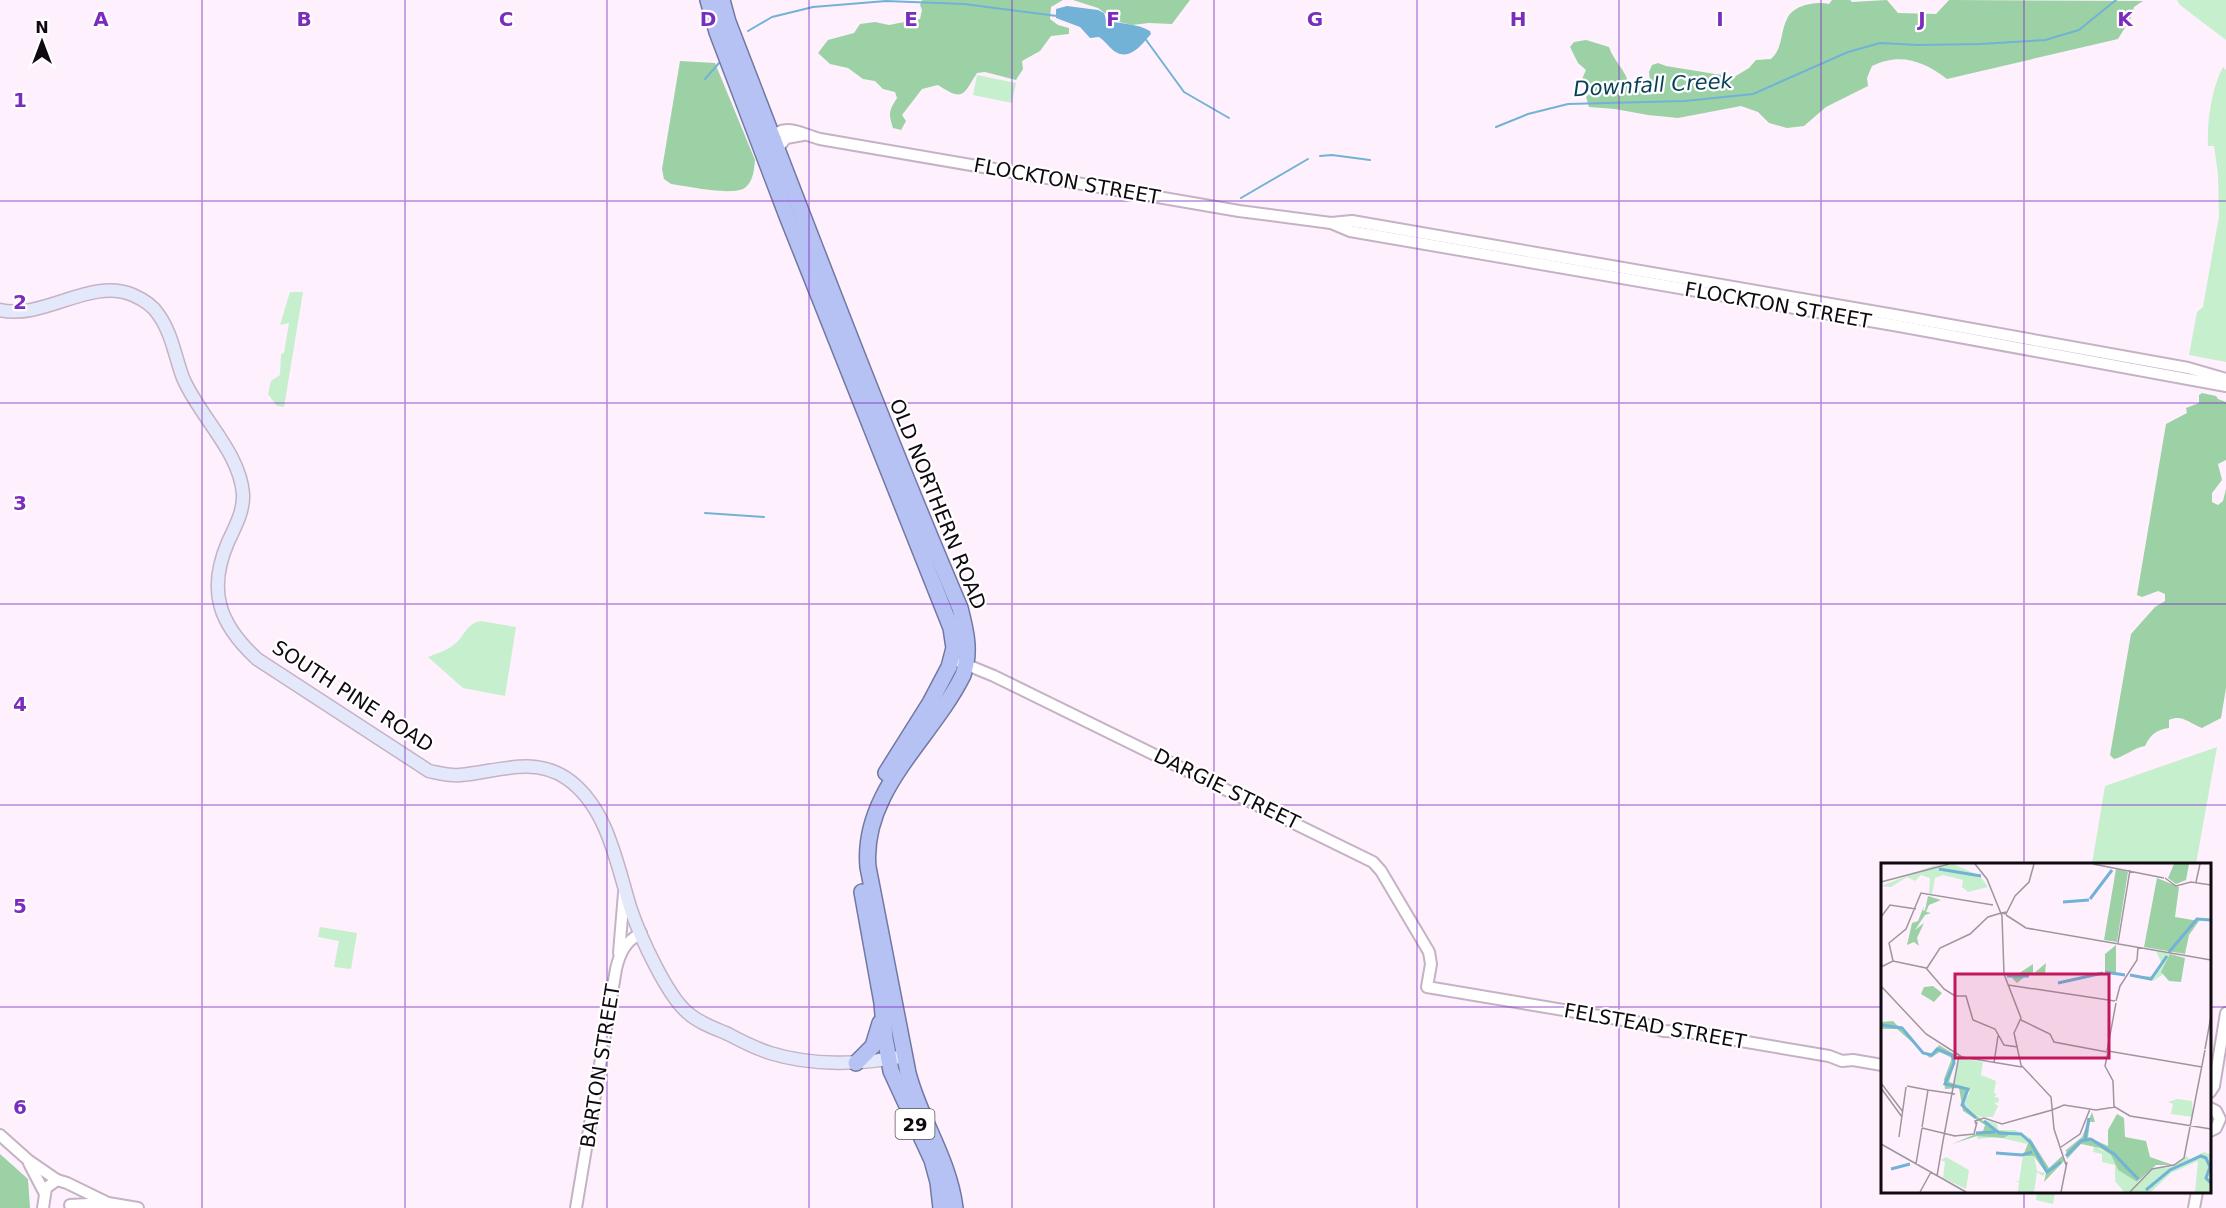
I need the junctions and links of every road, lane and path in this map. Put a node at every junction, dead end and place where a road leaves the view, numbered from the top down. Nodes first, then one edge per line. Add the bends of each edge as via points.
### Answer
1 (708, 0) edge
2 (722, 0) edge
3 (771, 147) junction
4 (1331, 223) junction
5 (0, 310) edge
6 (2226, 379) edge
7 (2226, 386) edge
8 (878, 411) junction
9 (868, 424) junction
10 (959, 662) junction
11 (624, 887) junction
12 (641, 933) junction
13 (619, 956) junction
14 (1427, 987) joint
15 (2226, 1012) edge
16 (883, 1014) junction
17 (904, 1056) junction
18 (888, 1059) junction
19 (856, 1063) junction
20 (1881, 1065) edge
21 (2212, 1089) edge
22 (2218, 1113) edge
23 (2215, 1131) edge
24 (0, 1135) edge
25 (28, 1160) junction
26 (57, 1180) junction
27 (71, 1186) junction
28 (2196, 1193) edge
29 (44, 1199) edge
30 (108, 1203) junction
31 (68, 1207) edge
32 (52, 1208) edge
33 (138, 1208) edge
34 (576, 1208) edge
35 (942, 1208) edge
36 (955, 1208) edge
37 (2194, 1208) edge

1 - 3 highway, OLD NORTHERN ROAD via 717,32
2 - 3 highway, OLD NORTHERN ROAD
3 - 4 street, FLOCKTON STREET via 777,132 797,130 803,135 1239,211
3 - 8 highway, OLD NORTHERN ROAD
3 - 9 highway, OLD NORTHERN ROAD
4 - 6 street, FLOCKTON STREET via 1352,221 1736,287 2188,368
4 - 7 street, FLOCKTON STREET via 1350,231
5 - 11 main road, SOUTH PINE ROAD via 34,311 104,291 132,294 152,308 167,330 191,394 241,477 240,516 218,569 222,615 233,635 257,659 429,771 459,776 526,766 565,777 590,802 611,843
8 - 9 highway
8 - 10 highway, OLD NORTHERN ROAD via 960,608 968,643
9 - 10 highway, OLD NORTHERN ROAD via 950,622
10 - 14 street, DARGIE STREET via 1372,862 1429,952
10 - 16 highway, OLD NORTHERN ROAD via 871,798 859,829 858,865
10 - 17 highway, OLD NORTHERN ROAD via 963,675 881,799 868,837 868,867
11 - 12 main road, SOUTH PINE ROAD
11 - 13 street
12 - 13 street, BARTON STREET via 628,941
12 - 19 main road, SOUTH PINE ROAD via 676,1001 703,1023 784,1057
13 - 34 street, BARTON STREET
14 - 20 street, FELSTEAD STREET via 1641,1023 1663,1031
15 - 21 street
16 - 18 highway, OLD NORTHERN ROAD
16 - 19 highway via 873,1046
17 - 18 main road, SOUTH PINE ROAD
17 - 36 highway, 29 via 914,1096 948,1173
18 - 19 main road, SOUTH PINE ROAD
18 - 35 highway, 29 via 935,1168
21 - 22 street
22 - 23 street
24 - 25 street
25 - 26 street
25 - 29 street
26 - 27 street
26 - 29 street via 49,1184
27 - 30 street
27 - 31 street via 74,1194
28 - 37 street
29 - 32 street
30 - 31 street
30 - 33 street

